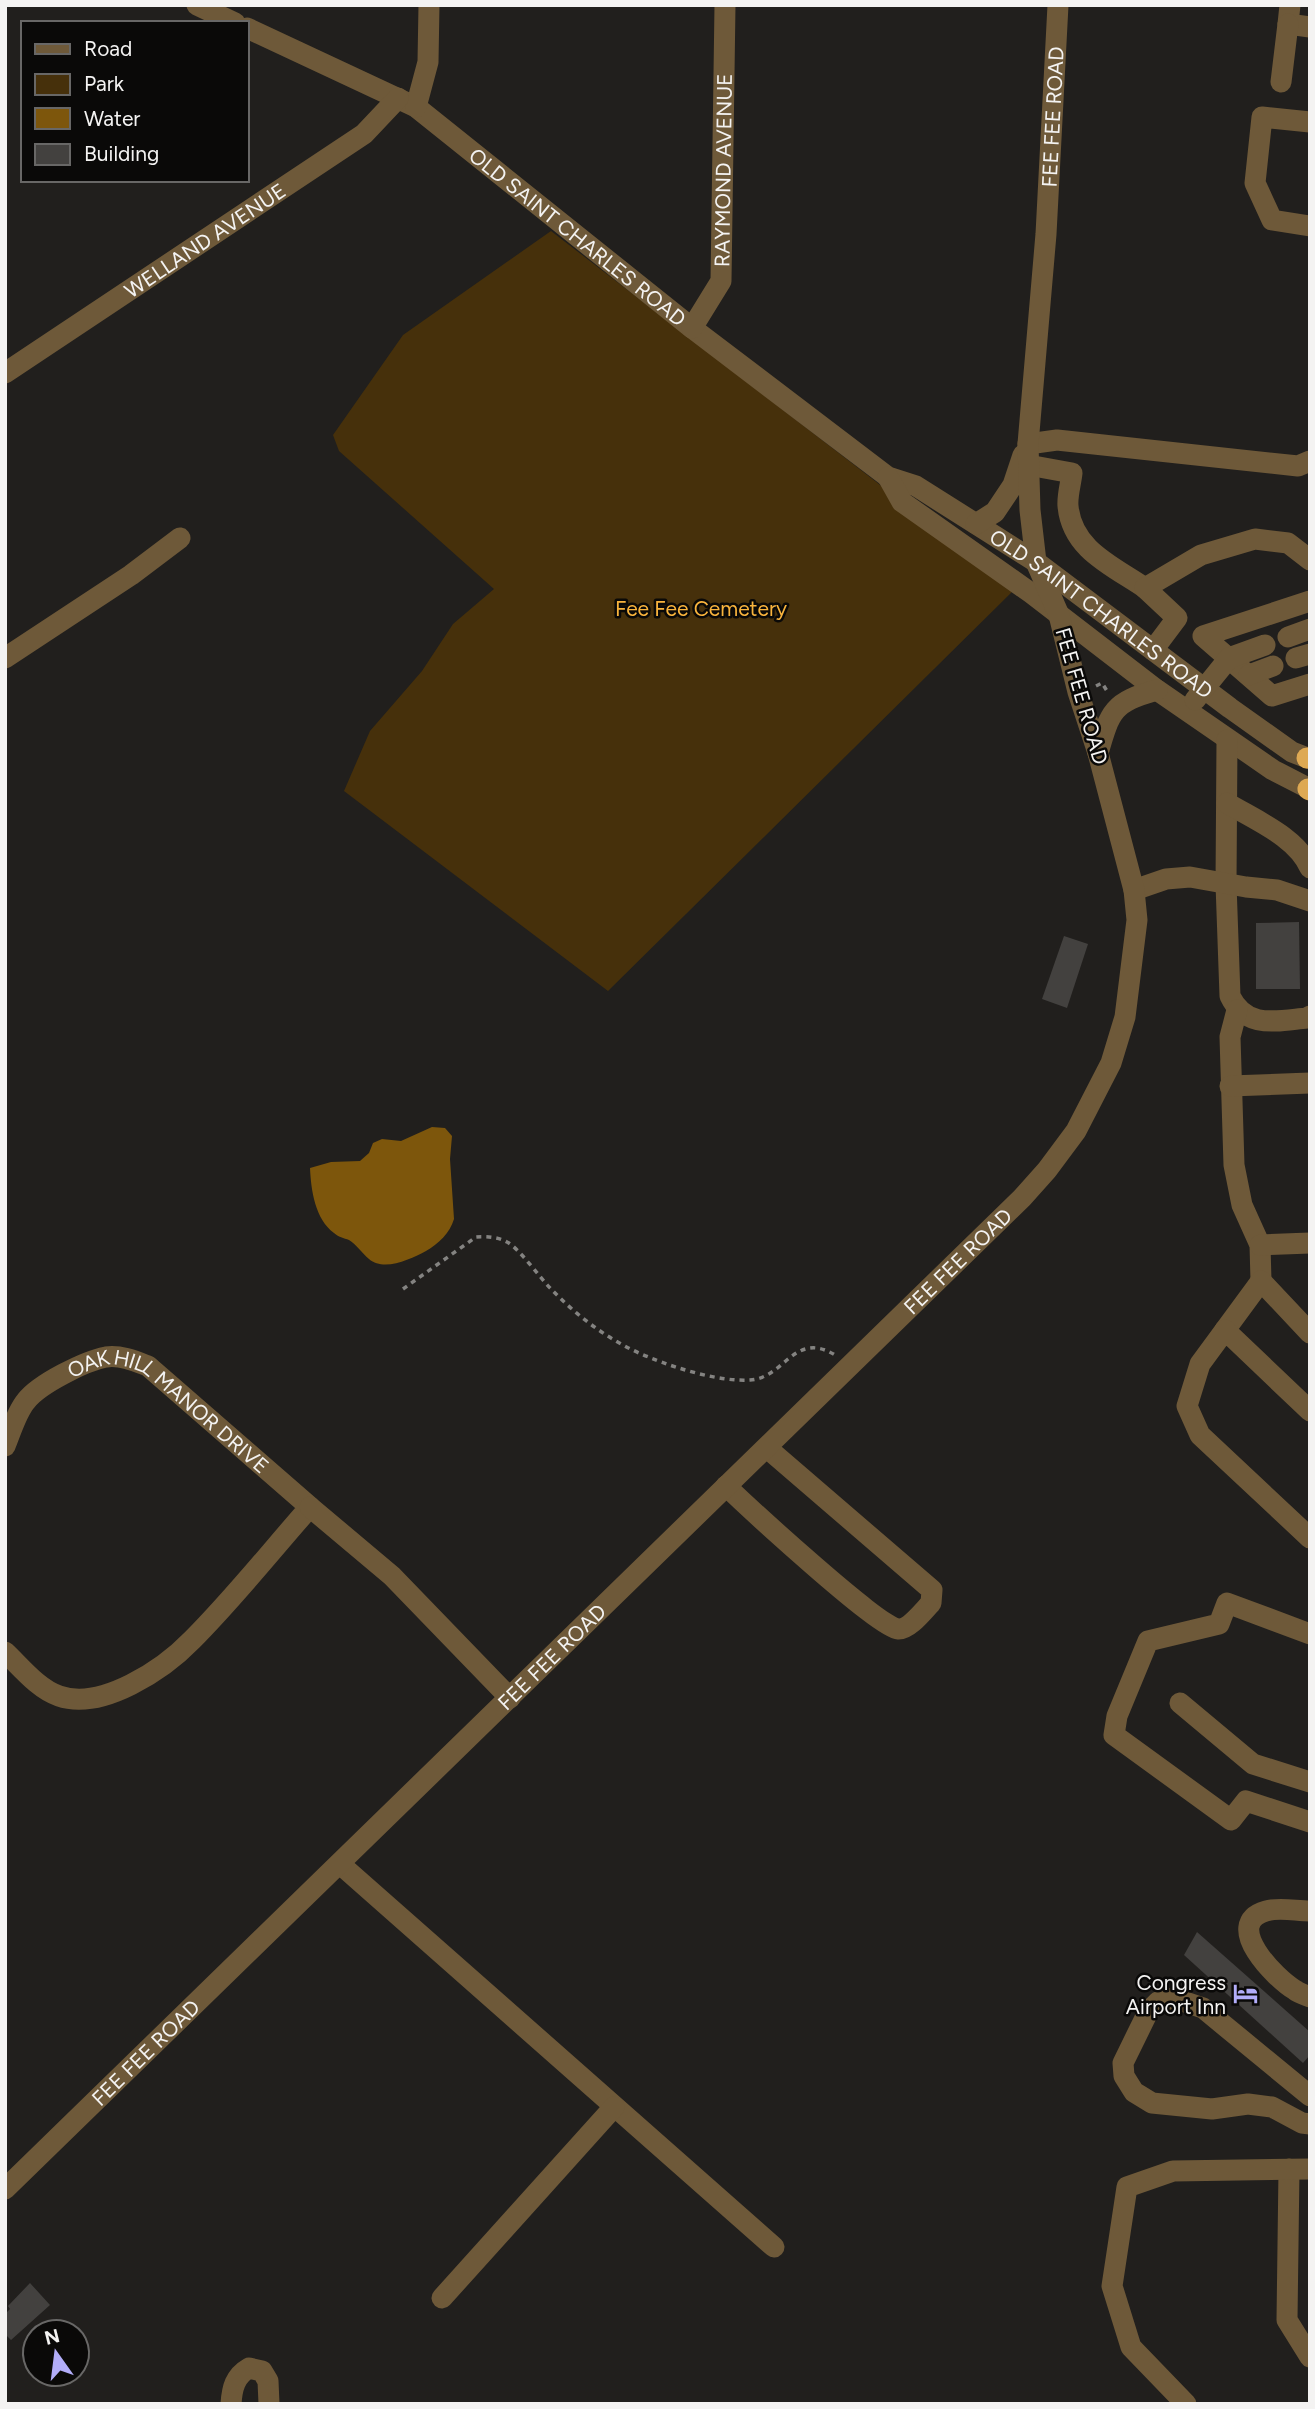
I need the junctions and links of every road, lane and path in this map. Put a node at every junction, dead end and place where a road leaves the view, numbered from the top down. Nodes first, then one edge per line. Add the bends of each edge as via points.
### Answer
1 (197, 5) edge
2 (429, 5) edge
3 (725, 5) edge
4 (1058, 5) edge
5 (1289, 15) edge
6 (231, 21) edge
7 (1310, 27) edge
8 (248, 28) edge
9 (1281, 82) dead end
10 (407, 102) junction
11 (1310, 122) edge
12 (1310, 226) edge
13 (692, 328) junction
14 (5, 373) edge
15 (1028, 454) junction
16 (1310, 461) edge
17 (888, 477) junction
18 (976, 524) junction
19 (180, 538) dead end
20 (1310, 561) edge
21 (1036, 562) junction
22 (1145, 588) junction
23 (1310, 601) edge
24 (1059, 615) junction
25 (1177, 618) junction
26 (1310, 629) edge
27 (1203, 636) junction
28 (1288, 637) dead end
29 (1265, 645) dead end
30 (1153, 650) junction
31 (5, 658) edge
32 (1229, 658) junction
33 (1273, 666) dead end
34 (1249, 675) junction
35 (1310, 684) edge
36 (1094, 687) dead end
37 (1157, 690) junction
38 (1204, 690) junction
39 (1112, 699) dead end
40 (1187, 710) junction
41 (1227, 740) junction
42 (1098, 753) junction
43 (1309, 758) edge
44 (1309, 789) edge
45 (1227, 803) junction
46 (1310, 868) edge
47 (1226, 884) junction
48 (1134, 890) junction
49 (1310, 901) edge
50 (1237, 1010) junction
51 (1310, 1016) edge
52 (1310, 1083) edge
53 (1230, 1086) junction
54 (1310, 1243) edge
55 (1260, 1245) junction
56 (1261, 1281) junction
57 (403, 1289) dead end
58 (1225, 1330) junction
59 (1310, 1333) edge
60 (852, 1365) junction
61 (1310, 1411) edge
62 (5, 1446) edge
63 (767, 1448) junction
64 (726, 1486) junction
65 (310, 1507) junction
66 (1310, 1538) edge
67 (1310, 1634) edge
68 (5, 1652) edge
69 (510, 1698) junction
70 (1180, 1703) dead end
71 (1253, 1763) junction
72 (1310, 1783) edge
73 (1246, 1801) junction
74 (1310, 1822) edge
75 (341, 1864) junction
76 (1310, 1911) edge
77 (1310, 1997) edge
78 (1310, 2096) edge
79 (614, 2107) junction
80 (1310, 2124) edge
81 (1299, 2169) edge
82 (5, 2189) edge
83 (774, 2247) dead end
84 (442, 2298) dead end
85 (1310, 2357) edge
86 (264, 2403) edge
87 (233, 2404) edge
88 (1185, 2404) edge

1 - 6 street
2 - 10 street via 428,62
3 - 13 street, RAYMOND AVENUE via 721,281
4 - 15 street, FEE FEE ROAD
5 - 7 street
5 - 9 street
8 - 10 street, OLD SAINT CHARLES ROAD
10 - 13 street, OLD SAINT CHARLES ROAD
10 - 14 street, WELLAND AVENUE
11 - 12 street via 1262,117 1255,183 1272,220
13 - 17 street, OLD SAINT CHARLES ROAD
15 - 16 street via 1057,439 1298,466
15 - 18 street via 995,512
15 - 21 street, FEE FEE ROAD
15 - 22 street via 1072,473 1067,503 1077,537 1088,551
17 - 18 street, OLD SAINT CHARLES ROAD via 916,486
17 - 24 street, OLD SAINT CHARLES ROAD via 902,502
18 - 21 street, OLD SAINT CHARLES ROAD
19 - 31 street
20 - 22 street via 1288,543 1255,539 1202,555
21 - 24 street, FEE FEE ROAD
21 - 30 street, OLD SAINT CHARLES ROAD
22 - 25 street
23 - 27 street
24 - 37 street, OLD SAINT CHARLES ROAD
24 - 42 street, FEE FEE ROAD
25 - 27 street
25 - 30 street
26 - 28 street
27 - 32 street
29 - 32 street
30 - 38 street, OLD SAINT CHARLES ROAD
32 - 34 street
32 - 38 street
33 - 34 street
34 - 35 street via 1272,695
36 - 39 path via 1102,683
37 - 40 street, OLD SAINT CHARLES ROAD
37 - 42 street via 1130,698 1113,713
38 - 40 street
38 - 43 street, OLD SAINT CHARLES ROAD via 1292,752
40 - 41 street, OLD SAINT CHARLES ROAD
41 - 44 street, OLD SAINT CHARLES ROAD
41 - 45 street
42 - 48 street, FEE FEE ROAD
45 - 46 street via 1286,839
45 - 47 street
47 - 48 street via 1190,877
47 - 49 street via 1277,890
47 - 50 street via 1230,996
48 - 60 street, FEE FEE ROAD via 1137,920 1125,1017 1103,1083 1076,1131 1022,1198
50 - 51 street via 1270,1021
50 - 53 street via 1230,1037
52 - 53 street
53 - 55 street via 1234,1165 1242,1205
54 - 55 street
55 - 56 street
56 - 58 street
56 - 59 street
57 - 60 path via 476,1237 486,1236 508,1242 590,1325 651,1358 708,1375 751,1380 771,1373 810,1347
58 - 61 street
58 - 66 street via 1200,1364 1187,1406 1200,1435
60 - 63 street, FEE FEE ROAD
62 - 65 street, OAK HILL MANOR DRIVE via 25,1402 40,1389 86,1363 129,1358 148,1366
63 - 64 street, FEE FEE ROAD
63 - 64 street via 932,1590 931,1603 905,1628 890,1626 859,1604
64 - 69 street, FEE FEE ROAD
65 - 68 street via 191,1642 138,1681 95,1699 59,1696 41,1686
65 - 69 street, OAK HILL MANOR DRIVE via 392,1576
67 - 73 street via 1227,1603 1219,1624 1148,1641 1117,1716 1114,1735 1231,1820
69 - 75 street, FEE FEE ROAD
70 - 71 street
71 - 72 street
71 - 73 street
73 - 74 street
75 - 79 street
75 - 82 street, FEE FEE ROAD
76 - 77 street via 1269,1910 1254,1918 1248,1932 1253,1948 1274,1973
78 - 80 street via 1203,2008 1173,1998 1158,2002 1149,2012 1123,2063 1124,2076 1134,2092 1152,2104 1272,2107
79 - 83 street
79 - 84 street
81 - 85 street via 1287,2320
81 - 88 street via 1173,2171 1127,2187 1112,2286 1131,2347
86 - 87 street
86 - 87 street via 268,2381 262,2371 249,2368 240,2373 232,2388

